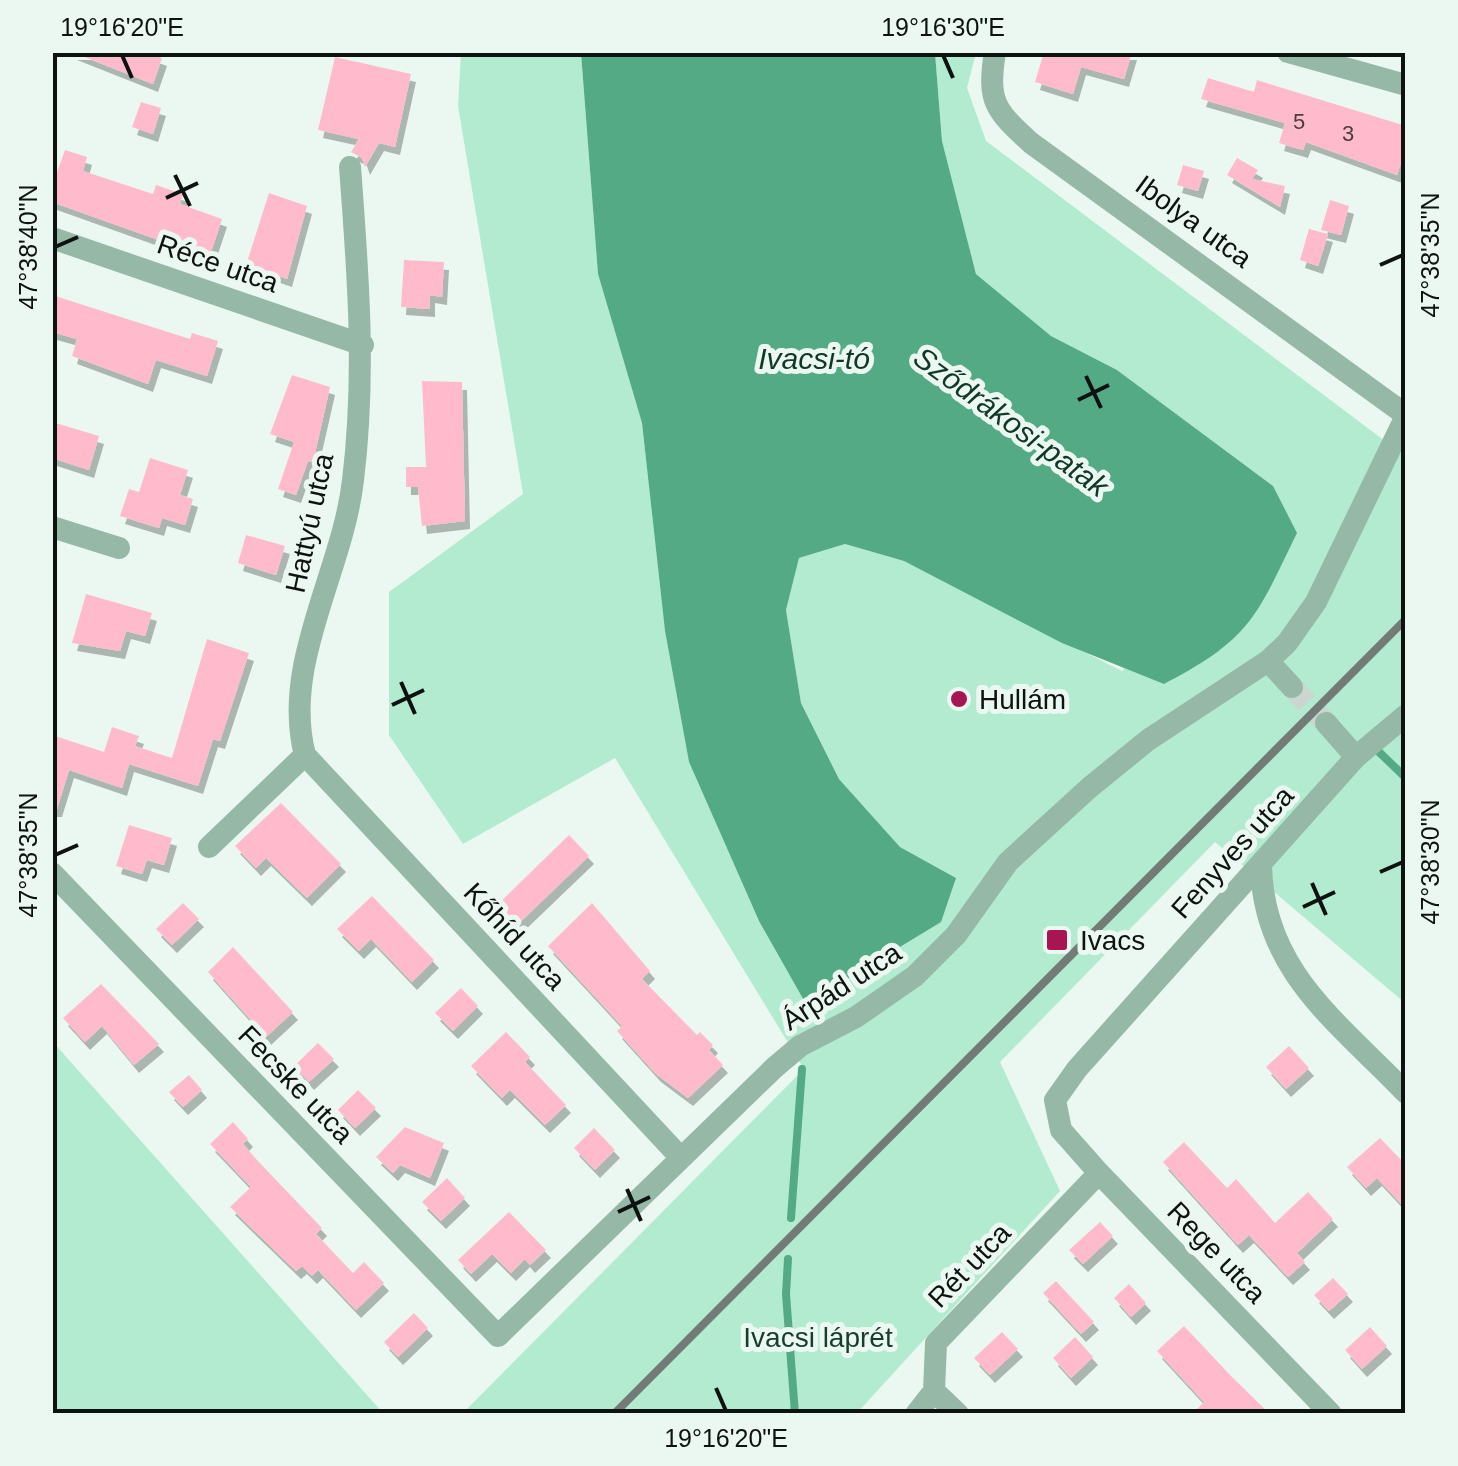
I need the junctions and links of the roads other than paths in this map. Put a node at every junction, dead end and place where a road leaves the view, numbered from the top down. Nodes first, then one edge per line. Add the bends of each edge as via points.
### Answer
1 (995, 52) edge
2 (1288, 52) edge
3 (1406, 85) edge
4 (350, 167) dead end
5 (52, 238) edge
6 (363, 345) junction
7 (1406, 415) edge
8 (52, 527) edge
9 (119, 548) dead end
10 (1268, 661) junction
11 (1292, 687) tunnel mouth
12 (1406, 715) edge
13 (1326, 723) tunnel mouth
14 (304, 755) junction
15 (1356, 757) junction
16 (209, 847) dead end
17 (1261, 865) junction
18 (52, 873) edge
19 (1406, 1093) edge
20 (1062, 1130) joint
21 (681, 1158) junction
22 (1099, 1173) junction
23 (498, 1336) joint
24 (934, 1391) junction
25 (916, 1414) edge
26 (958, 1414) edge
27 (1331, 1414) edge

1 - 7 street, Ibolya utca via 989,91 1001,116 1031,143
2 - 3 street
4 - 6 street, Hattyú utca
5 - 6 street, Réce utca
6 - 14 street, Hattyú utca via 353,484 300,686 296,723
7 - 10 street, Árpád utca via 1316,602
8 - 9 street
10 - 11 street
10 - 21 street, Árpád utca via 1148,740 1089,788 1008,862 935,958 884,1000 800,1046
12 - 15 street, Fenyves utca
13 - 15 street
14 - 16 street
14 - 21 street, Kőhíd utca
15 - 17 street, Fenyves utca
17 - 19 street via 1268,923 1295,977
17 - 20 street, Fenyves utca via 1077,1068 1055,1100
18 - 23 street, Fecske utca
20 - 22 street, Rege utca
21 - 23 street, Árpád utca
22 - 24 street, Rét utca via 936,1343
22 - 27 street, Rege utca
24 - 25 street
24 - 26 street

